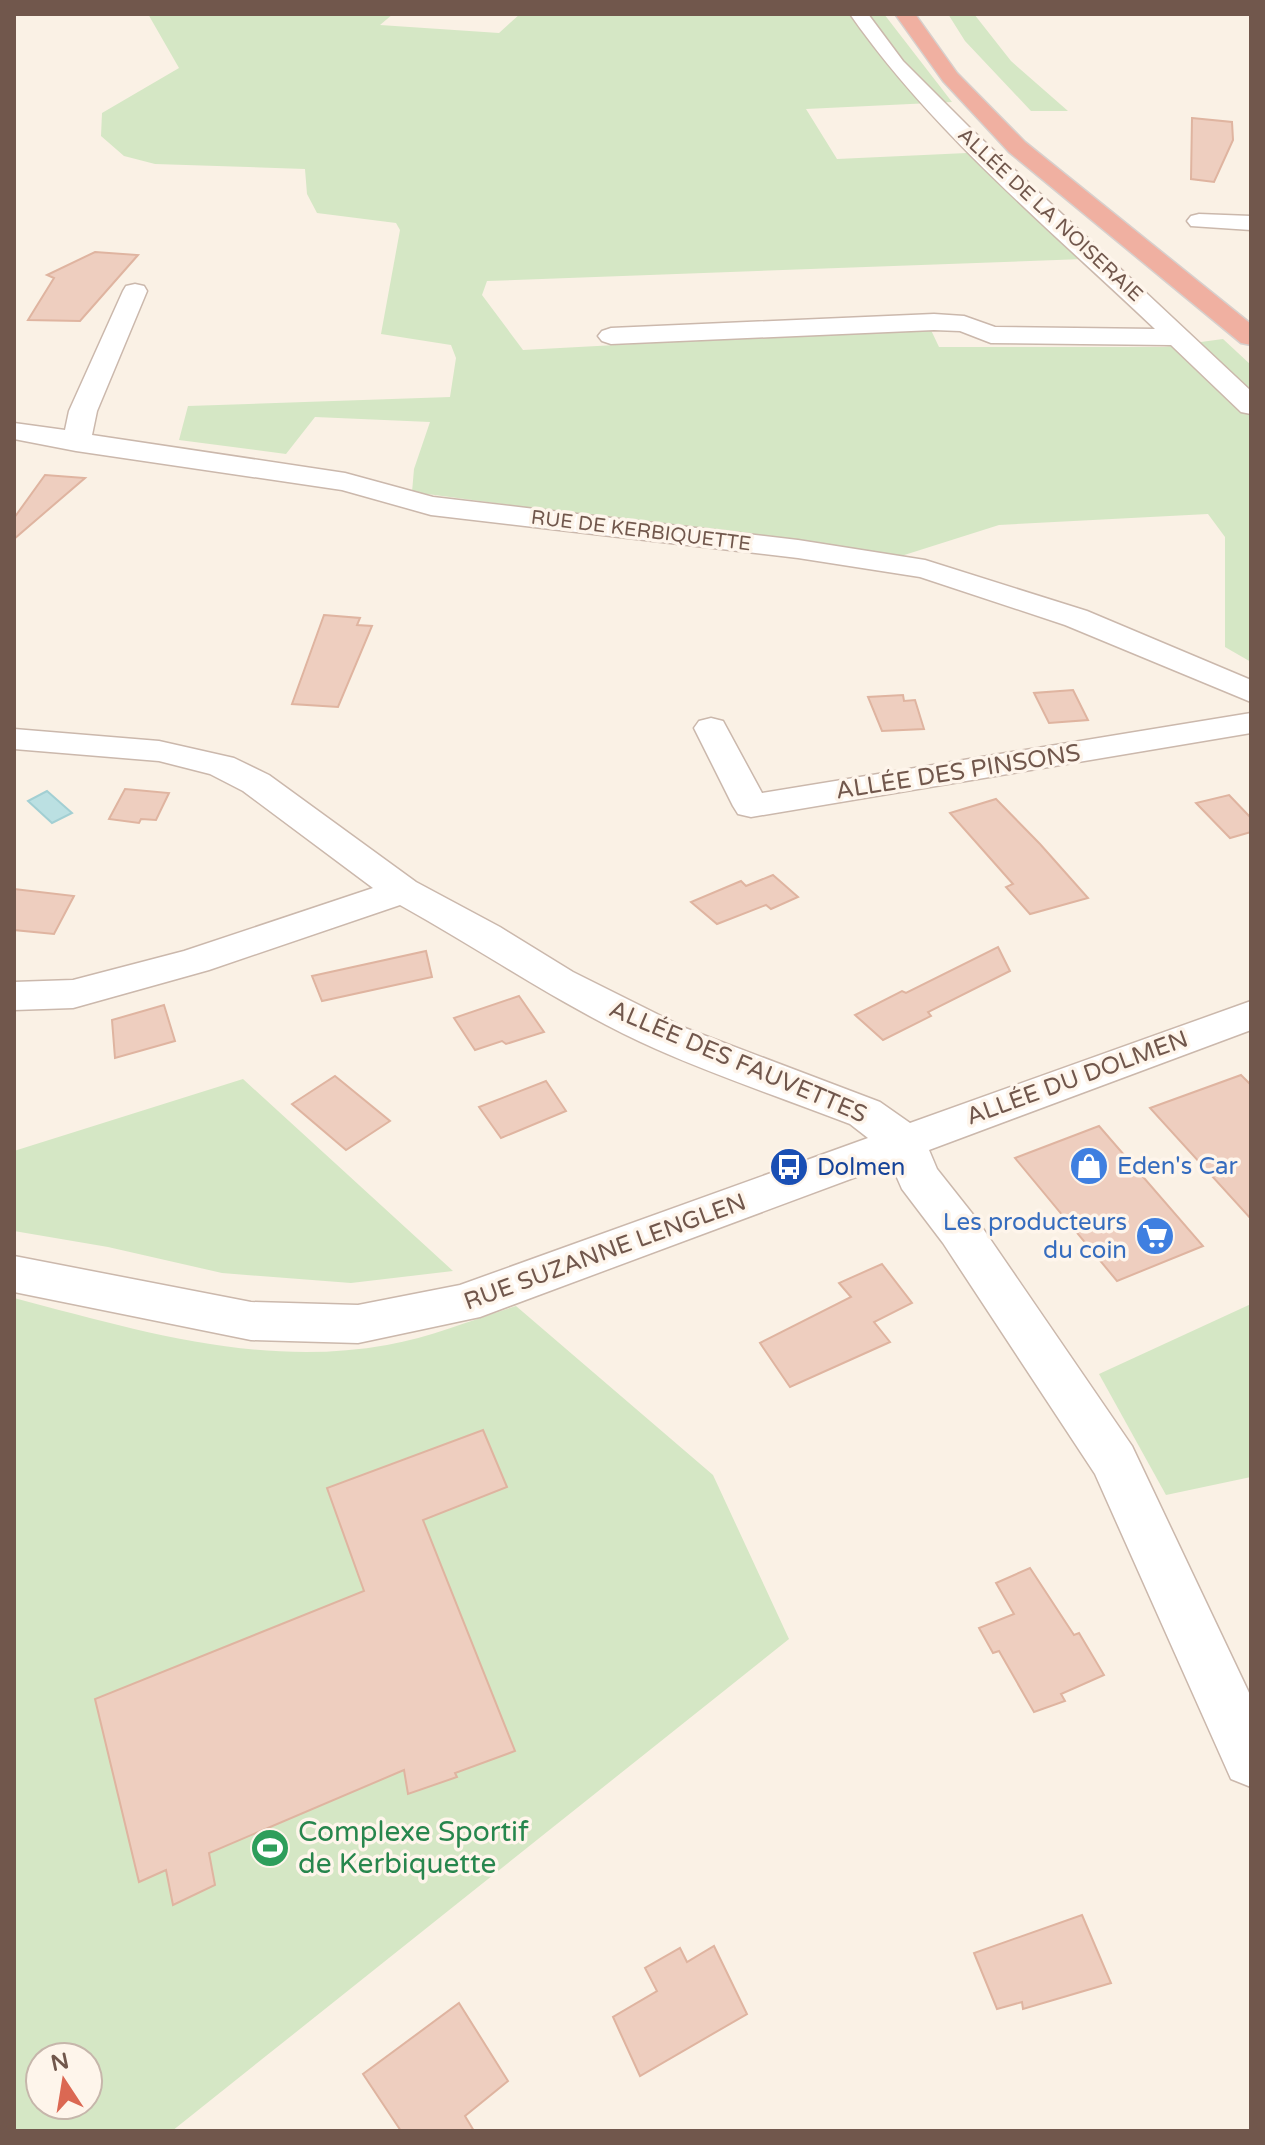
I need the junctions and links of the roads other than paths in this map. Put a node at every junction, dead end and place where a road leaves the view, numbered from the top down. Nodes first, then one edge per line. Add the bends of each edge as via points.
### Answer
1 (859, 14) edge
2 (905, 14) edge
3 (927, 14) edge
4 (1199, 221) dead end
5 (1251, 223) edge
6 (135, 291) dead end
7 (1251, 313) edge
8 (611, 336) dead end
9 (1179, 337) junction
10 (1251, 337) edge
11 (1251, 406) edge
12 (14, 431) edge
13 (76, 443) junction
14 (1251, 692) edge
15 (1251, 723) edge
16 (711, 728) dead end
17 (14, 739) edge
18 (403, 891) junction
19 (14, 996) edge
20 (1251, 1015) edge
21 (903, 1141) junction
22 (14, 1274) edge
23 (1251, 1759) edge

1 - 9 street, ALLÉE DE LA NOISERAIE via 896,65 963,134
2 - 10 highway via 950,77 1017,147
3 - 7 highway via 980,85 1029,134
4 - 5 street
6 - 13 street via 83,411
8 - 9 street via 934,322 964,324 991,335
9 - 11 street, ALLÉE DE LA NOISERAIE
12 - 13 street, RUE DE KERBIQUETTE
13 - 14 street, RUE DE KERBIQUETTE via 345,482 431,506 925,569 1076,618
15 - 16 street, ALLÉE DES PINSONS via 751,806
17 - 18 street, ALLÉE DES FAUVETTES via 159,751 222,766 256,783
18 - 19 street via 195,961 73,994
18 - 21 street, ALLÉE DES FAUVETTES via 559,982 670,1038 865,1113
20 - 21 street, ALLÉE DU DOLMEN
21 - 22 street, RUE SUZANNE LENGLEN via 489,1297 358,1324 251,1321
21 - 23 street via 918,1177 1114,1461

